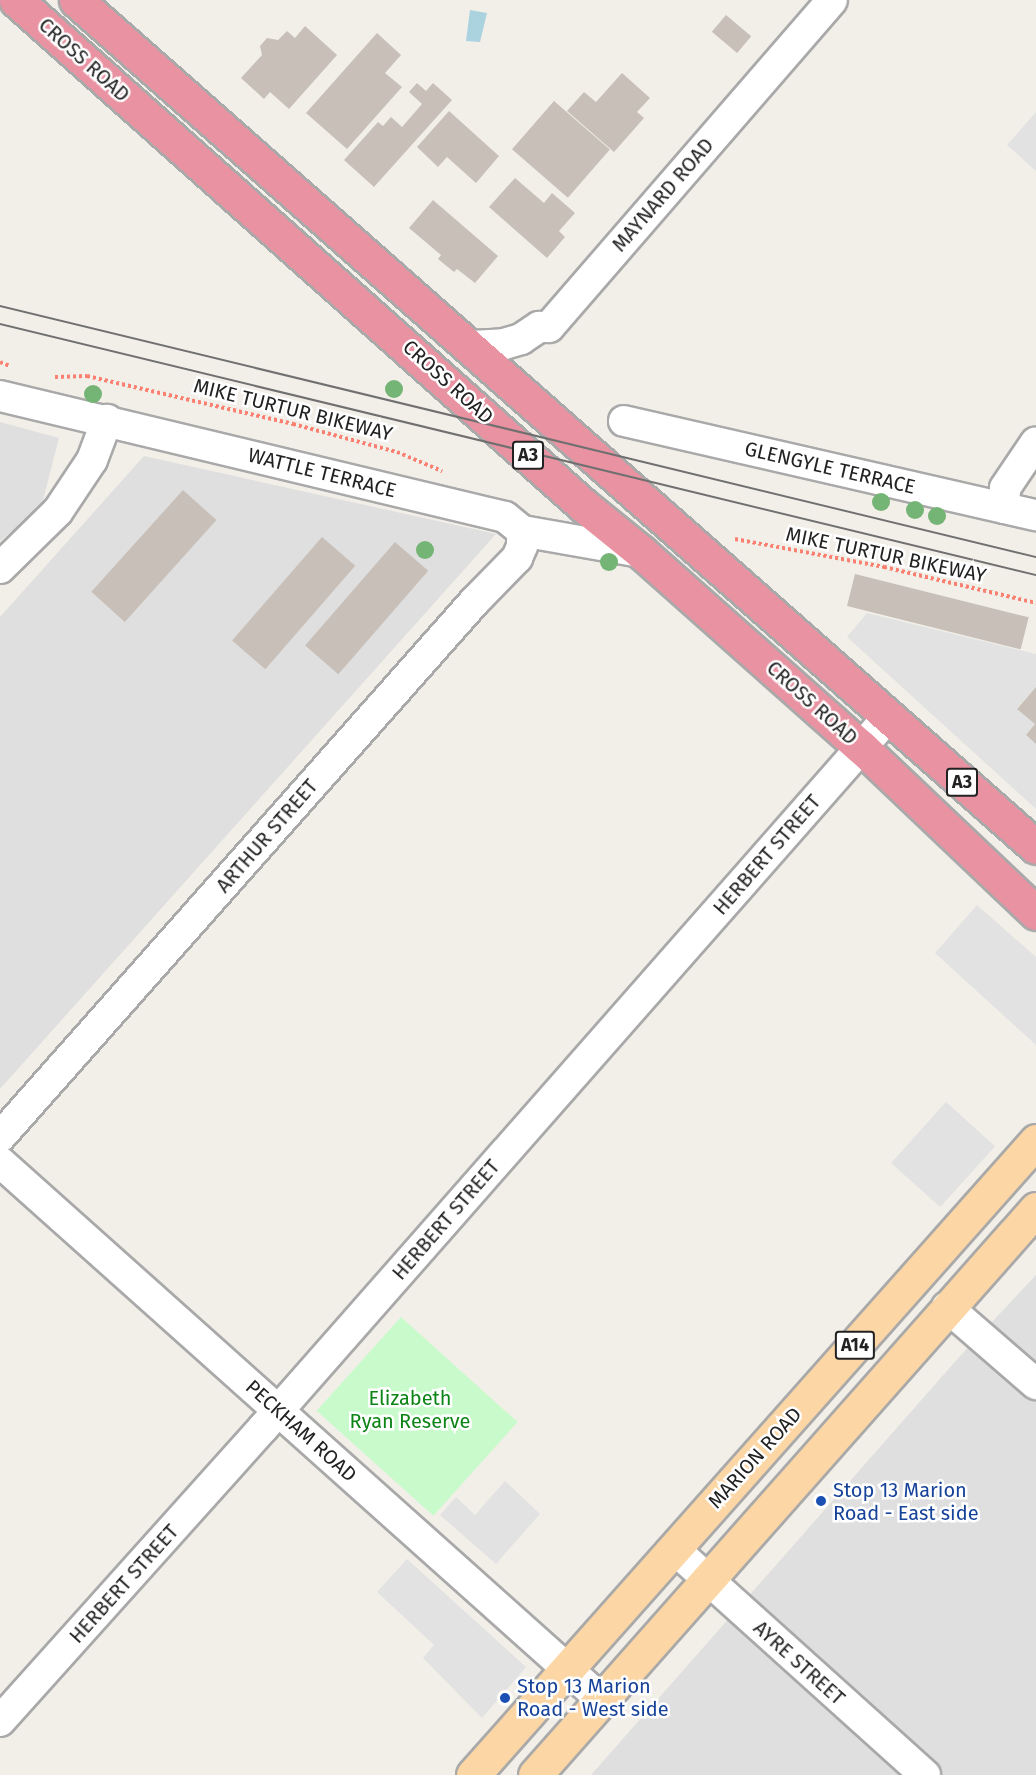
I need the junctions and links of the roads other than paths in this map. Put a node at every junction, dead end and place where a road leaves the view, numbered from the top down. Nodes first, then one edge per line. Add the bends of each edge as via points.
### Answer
1 (16, 0) edge
2 (76, 0) edge
3 (832, 0) edge
4 (471, 346) junction
5 (0, 396) edge
6 (107, 420) junction
7 (624, 421) dead end
8 (1036, 442) edge
9 (1004, 508) junction
10 (1036, 515) edge
11 (522, 531) junction
12 (641, 552) junction
13 (0, 568) edge
14 (889, 716) junction
15 (861, 747) junction
16 (1036, 847) edge
17 (1036, 913) edge
18 (0, 1137) edge
19 (1036, 1142) edge
20 (0, 1162) edge
21 (1036, 1209) edge
22 (947, 1306) junction
23 (1036, 1384) edge
24 (278, 1411) junction
25 (674, 1549) junction
26 (706, 1580) junction
27 (568, 1669) junction
28 (602, 1700) junction
29 (0, 1721) edge
30 (473, 1775) edge
31 (535, 1775) edge
32 (925, 1775) edge

1 - 12 highway, CROSS ROAD / A3 via 583,506
2 - 4 highway, CROSS ROAD / A3
3 - 4 street, MAYNARD ROAD via 549,327 538,327 521,339 504,344
4 - 14 highway, CROSS ROAD / A3
5 - 6 street, WATTLE TERRACE
6 - 11 street, WATTLE TERRACE via 506,518
6 - 13 street via 92,460 58,511
7 - 9 street, GLENGYLE TERRACE
8 - 9 street via 1005,488
9 - 10 street, GLENGYLE TERRACE
11 - 12 street, WATTLE TERRACE
11 - 18 street, ARTHUR STREET via 517,558 466,610
12 - 15 highway, CROSS ROAD / A3
14 - 15 street, HERBERT STREET
14 - 16 highway, CROSS ROAD / A3
15 - 17 highway, CROSS ROAD / A3
15 - 24 street, HERBERT STREET
19 - 25 main road, MARION ROAD / A14
20 - 24 street, PECKHAM ROAD
21 - 22 main road, A14
22 - 23 street
22 - 26 main road, A14
24 - 27 street, PECKHAM ROAD
24 - 29 street, HERBERT STREET
25 - 26 street, AYRE STREET
25 - 27 main road, MARION ROAD / A14
26 - 28 main road, A14
26 - 32 street, AYRE STREET
27 - 28 street, PECKHAM ROAD
27 - 30 main road, MARION ROAD / A14
28 - 31 main road, A14

